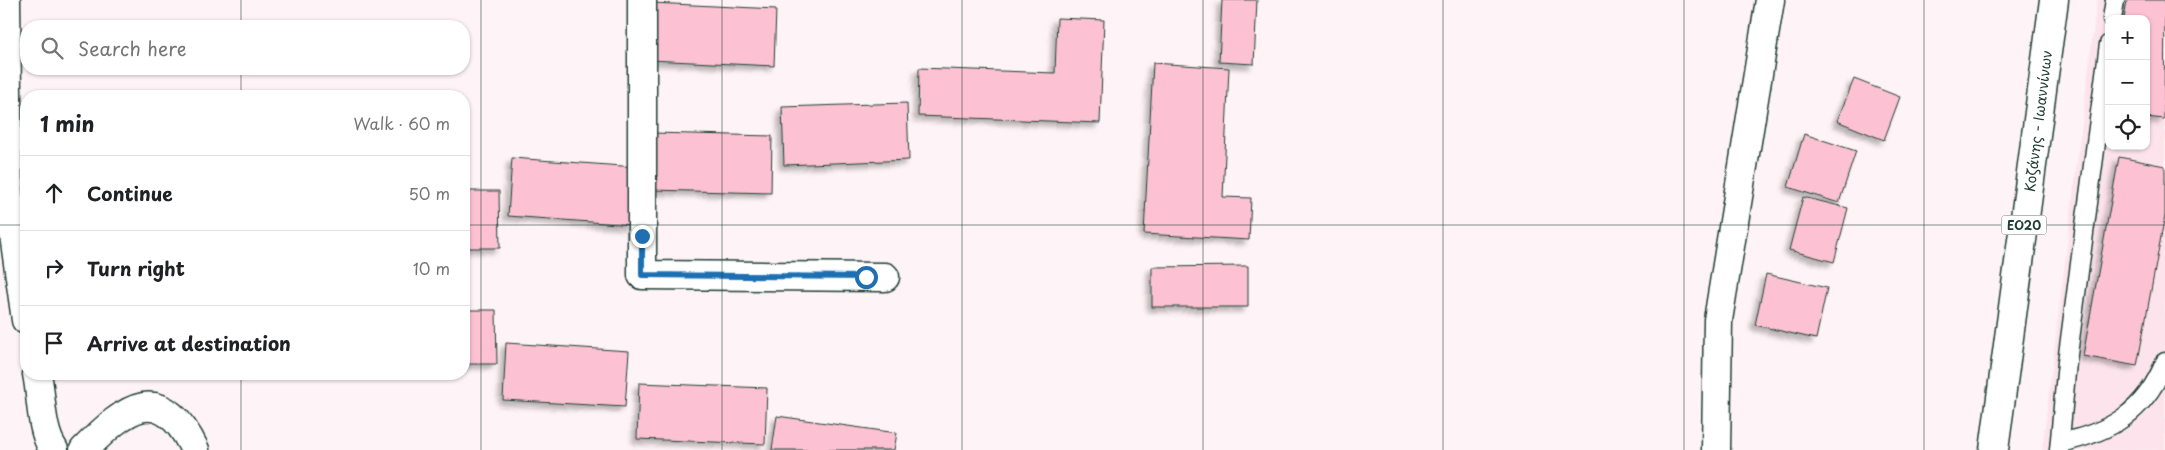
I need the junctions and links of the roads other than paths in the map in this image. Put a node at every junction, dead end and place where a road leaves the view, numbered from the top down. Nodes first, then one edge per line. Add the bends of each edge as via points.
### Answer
1 (6, 0) edge
2 (642, 0) edge
3 (1770, 0) edge
4 (2054, 0) edge
5 (2114, 0) edge
6 (2112, 15) edge
7 (2107, 60) edge
8 (20, 277) edge
9 (885, 277) dead end
10 (2165, 362) edge
11 (38, 380) edge
12 (2059, 446) edge
13 (54, 450) edge
14 (84, 450) edge
15 (194, 450) edge
16 (1716, 450) edge
17 (1994, 450) edge

1 - 8 main road via 8,192
2 - 9 main road via 642,275
3 - 16 main road via 1718,320
4 - 17 main road, Κοζάνης - Ιωαννίνων / ΕΟ20
5 - 6 lane
7 - 12 lane
10 - 12 lane via 2144,398 2128,415 2114,425
11 - 13 main road via 49,444
14 - 15 main road via 120,417 138,407 148,406 162,409 178,422

